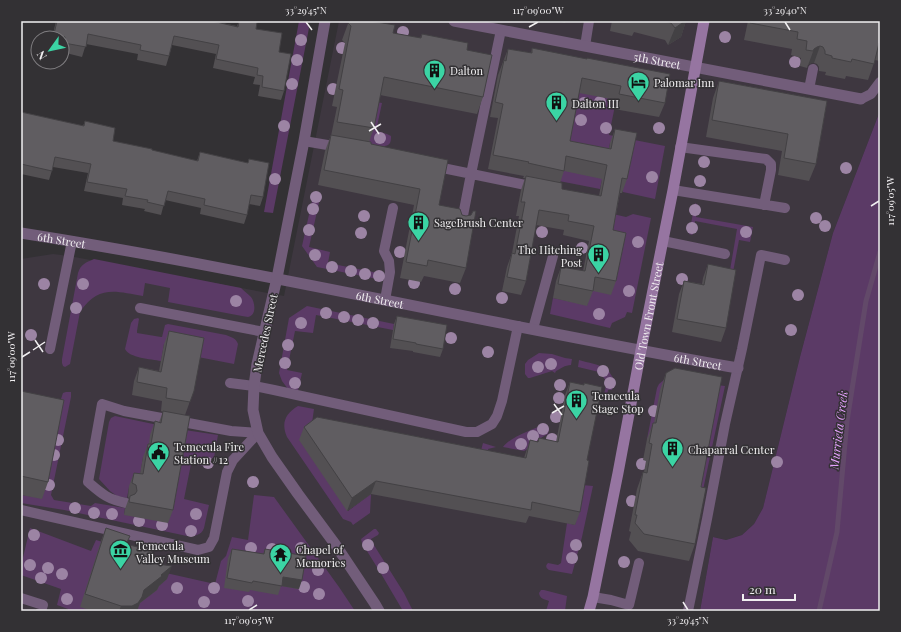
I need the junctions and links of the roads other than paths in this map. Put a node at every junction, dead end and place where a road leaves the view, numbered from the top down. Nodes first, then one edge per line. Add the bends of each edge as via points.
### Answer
1 (325, 21) edge
2 (454, 21) edge
3 (589, 21) edge
4 (704, 21) edge
5 (501, 30) junction
6 (585, 46) junction
7 (695, 67) junction
8 (813, 69) dead end
9 (880, 82) edge
10 (809, 89) junction
11 (861, 99) joint
12 (304, 141) junction
13 (680, 147) junction
14 (350, 149) edge
15 (426, 164) edge
16 (471, 174) junction
17 (541, 188) edge
18 (673, 190) junction
19 (764, 205) junction
20 (393, 208) dead end
21 (785, 208) dead end
22 (461, 226) edge
23 (21, 233) edge
24 (72, 241) junction
25 (662, 242) junction
26 (725, 254) dead end
27 (553, 256) dead end
28 (785, 260) dead end
29 (277, 278) junction
30 (385, 300) junction
31 (140, 308) dead end
32 (518, 326) junction
33 (533, 329) junction
34 (264, 332) junction
35 (50, 349) dead end
36 (641, 350) junction
37 (738, 368) junction
38 (230, 384) dead end
39 (254, 386) junction
40 (258, 433) junction
41 (126, 503) dead end
42 (21, 510) edge
43 (639, 563) dead end
44 (593, 597) junction
45 (21, 598) edge
46 (41, 611) edge
47 (379, 611) edge
48 (589, 611) edge
49 (688, 611) edge

1 - 12 street, Mercedes Street
2 - 5 street, 5th Street
3 - 6 lane
4 - 7 main road, Old Town Front Street
5 - 6 street, 5th Street
5 - 16 lane
6 - 7 street, 5th Street
7 - 10 street, 5th Street
7 - 13 main road, Old Town Front Street
8 - 10 lane
9 - 11 lane via 871,94
10 - 11 street, 5th Street
12 - 14 lane
12 - 29 street, Mercedes Street
13 - 18 main road, Old Town Front Street
13 - 19 lane via 766,159 771,164 771,170
15 - 16 lane
16 - 17 lane
16 - 22 lane
18 - 19 lane
18 - 25 main road, Old Town Front Street
19 - 21 lane
20 - 30 lane via 384,251 389,261 390,272
23 - 24 street, 6th Street
24 - 29 street, 6th Street
24 - 35 lane
25 - 26 lane
25 - 36 main road, Old Town Front Street
27 - 33 lane
28 - 37 lane via 761,255
29 - 30 street, 6th Street
29 - 34 street, Mercedes Street
30 - 32 street, 6th Street
31 - 34 lane
32 - 33 street, 6th Street
32 - 39 lane via 497,416 492,424 477,432 466,432
33 - 36 street, 6th Street
34 - 39 street, Mercedes Street via 256,364
36 - 37 street, 6th Street
36 - 44 main road, Old Town Front Street
37 - 49 lane
38 - 39 lane
39 - 40 street, Mercedes Street via 253,410
40 - 41 lane via 230,431 124,411 102,404 88,482 105,496
40 - 42 lane via 233,460 226,472 214,538 209,547 198,550
40 - 47 street, Mercedes Street
43 - 44 lane via 629,605
44 - 48 main road, Old Town Front Street
45 - 46 lane via 42,606

